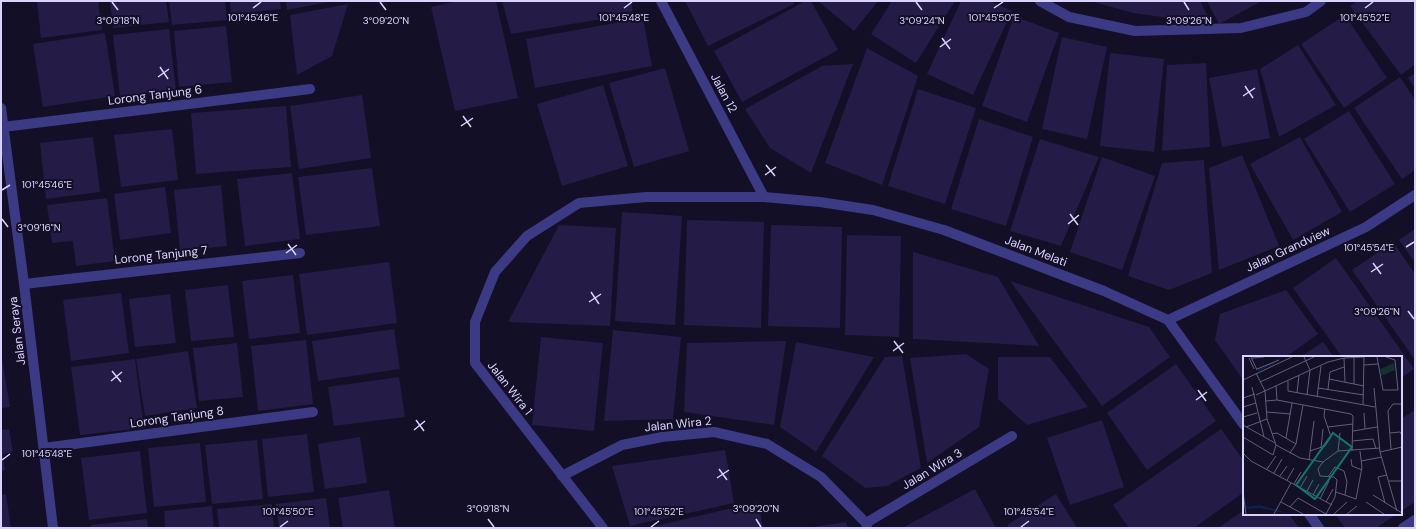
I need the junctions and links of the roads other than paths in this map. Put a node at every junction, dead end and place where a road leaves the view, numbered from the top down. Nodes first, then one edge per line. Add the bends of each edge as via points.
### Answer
1 (661, 1) edge
2 (1040, 1) edge
3 (1321, 1) edge
4 (310, 89) dead end
5 (1, 108) edge
6 (3, 127) junction
7 (1415, 195) edge
8 (764, 197) junction
9 (300, 253) dead end
10 (24, 284) junction
11 (1168, 320) junction
12 (313, 412) dead end
13 (1243, 424) edge
14 (1012, 436) dead end
15 (44, 448) junction
16 (562, 476) junction
17 (1310, 515) edge
18 (1415, 520) edge
19 (866, 526) edge
20 (53, 528) edge
21 (603, 528) edge
22 (1319, 528) edge
23 (1403, 528) edge

1 - 8 street, Jalan 12
2 - 3 street via 1069,17 1135,31 1241,28 1306,12
4 - 6 street, Lorong Tanjung 6
5 - 6 street, Jalan Seraya
6 - 10 street, Jalan Seraya
7 - 11 street, Jalan Grandview via 1366,227
8 - 11 street, Jalan Melati via 874,210 944,230 1104,290
8 - 16 street, Jalan Wira 1 via 646,197 579,203 527,236 495,272 475,322 474,363
9 - 10 street, Lorong Tanjung 7
10 - 15 street, Jalan Seraya
11 - 13 street, Jalan Melati
12 - 15 street, Lorong Tanjung 8
14 - 19 street, Jalan Wira 3
15 - 20 street, Jalan Seraya
16 - 19 street, Jalan Wira 2 via 622,445 662,437 714,432 767,444 821,477
16 - 21 street, Jalan Wira 1
17 - 22 street
18 - 23 street

